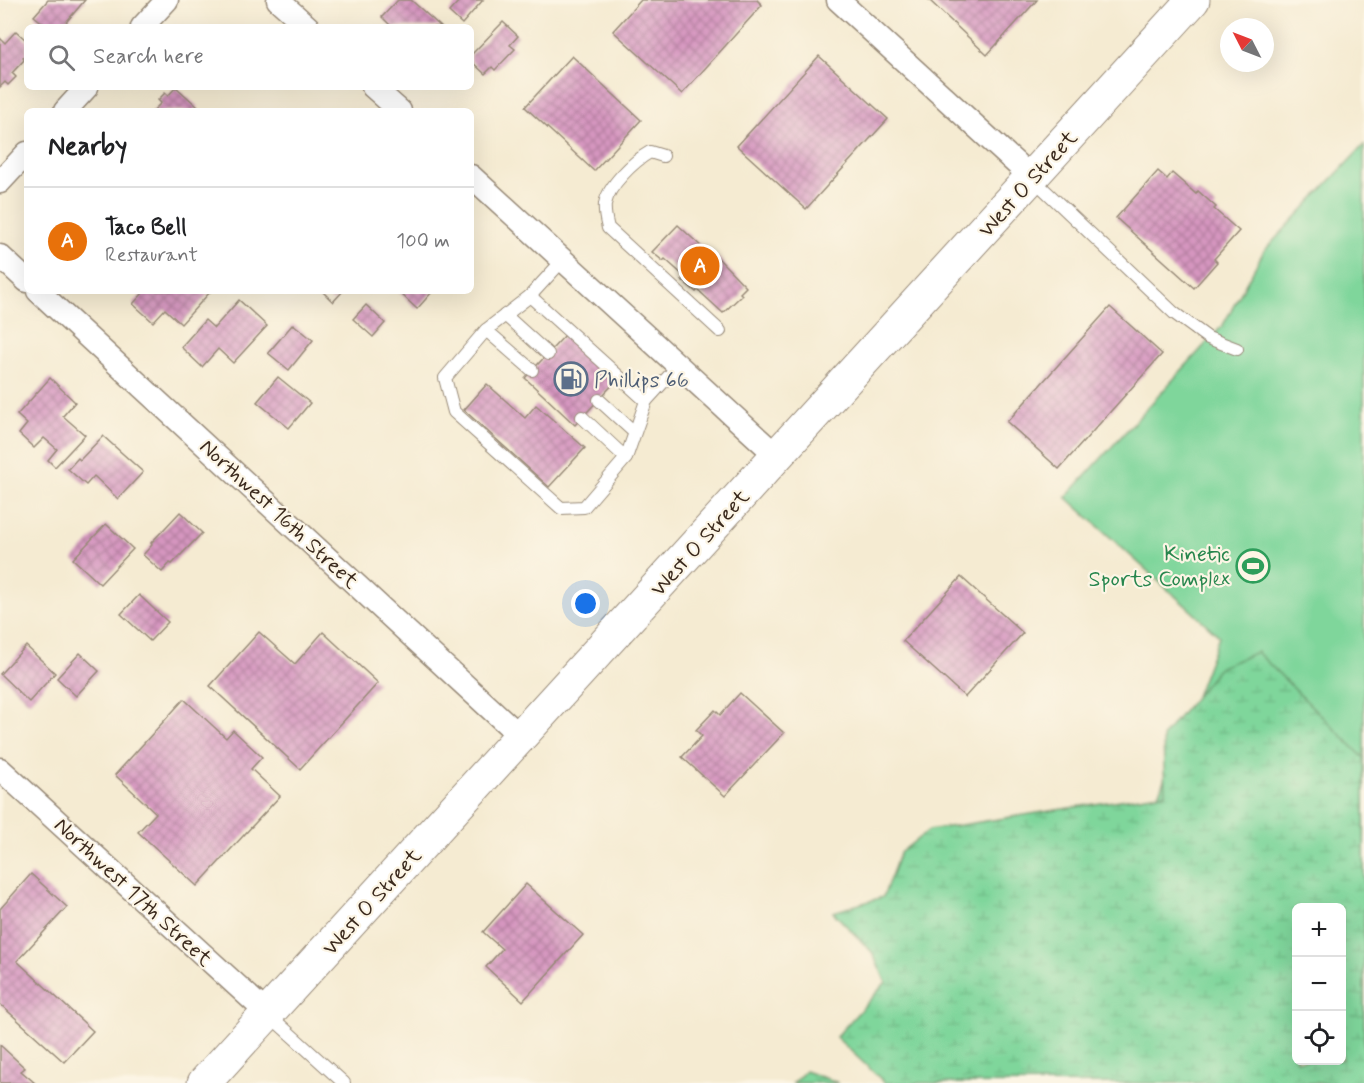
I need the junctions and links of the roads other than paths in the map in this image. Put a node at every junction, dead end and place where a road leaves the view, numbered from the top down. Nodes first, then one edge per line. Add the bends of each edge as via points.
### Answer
1 (166, 0) edge
2 (278, 0) edge
3 (838, 0) edge
4 (1193, 0) edge
5 (145, 24) edge
6 (305, 24) edge
7 (84, 90) edge
8 (376, 90) edge
9 (68, 108) edge
10 (397, 108) edge
11 (24, 156) edge
12 (663, 156) dead end
13 (1032, 178) junction
14 (474, 179) edge
15 (0, 182) edge
16 (0, 256) edge
17 (563, 260) junction
18 (24, 278) edge
19 (41, 294) edge
20 (530, 296) junction
21 (505, 315) junction
22 (486, 330) junction
23 (720, 331) dead end
24 (1237, 349) dead end
25 (548, 354) dead end
26 (678, 366) junction
27 (532, 370) dead end
28 (599, 400) dead end
29 (646, 400) junction
30 (582, 417) dead end
31 (634, 432) junction
32 (777, 456) junction
33 (626, 458) junction
34 (521, 736) junction
35 (0, 769) edge
36 (267, 1014) junction
37 (204, 1083) edge
38 (344, 1083) edge

1 - 5 street
2 - 6 street
3 - 13 street
4 - 13 main road, West O Street
7 - 9 street
8 - 10 street
11 - 15 street
12 - 23 lane via 650,152 640,158 609,192 604,215 608,228
13 - 24 lane via 1174,313 1208,338
13 - 32 main road, West O Street
14 - 17 street
16 - 18 street
17 - 20 lane
17 - 26 street
19 - 34 street, Northwest 16th Street
20 - 21 lane
20 - 29 lane
21 - 22 lane
21 - 25 lane
22 - 27 lane
22 - 33 lane via 445,378 454,412 561,508 584,507
26 - 29 lane
26 - 32 street
28 - 31 lane
29 - 31 lane
30 - 33 lane
31 - 33 lane
32 - 34 main road, West O Street
34 - 36 main road, West O Street
35 - 36 street, Northwest 17th Street
36 - 37 main road, West O Street
36 - 38 lane

